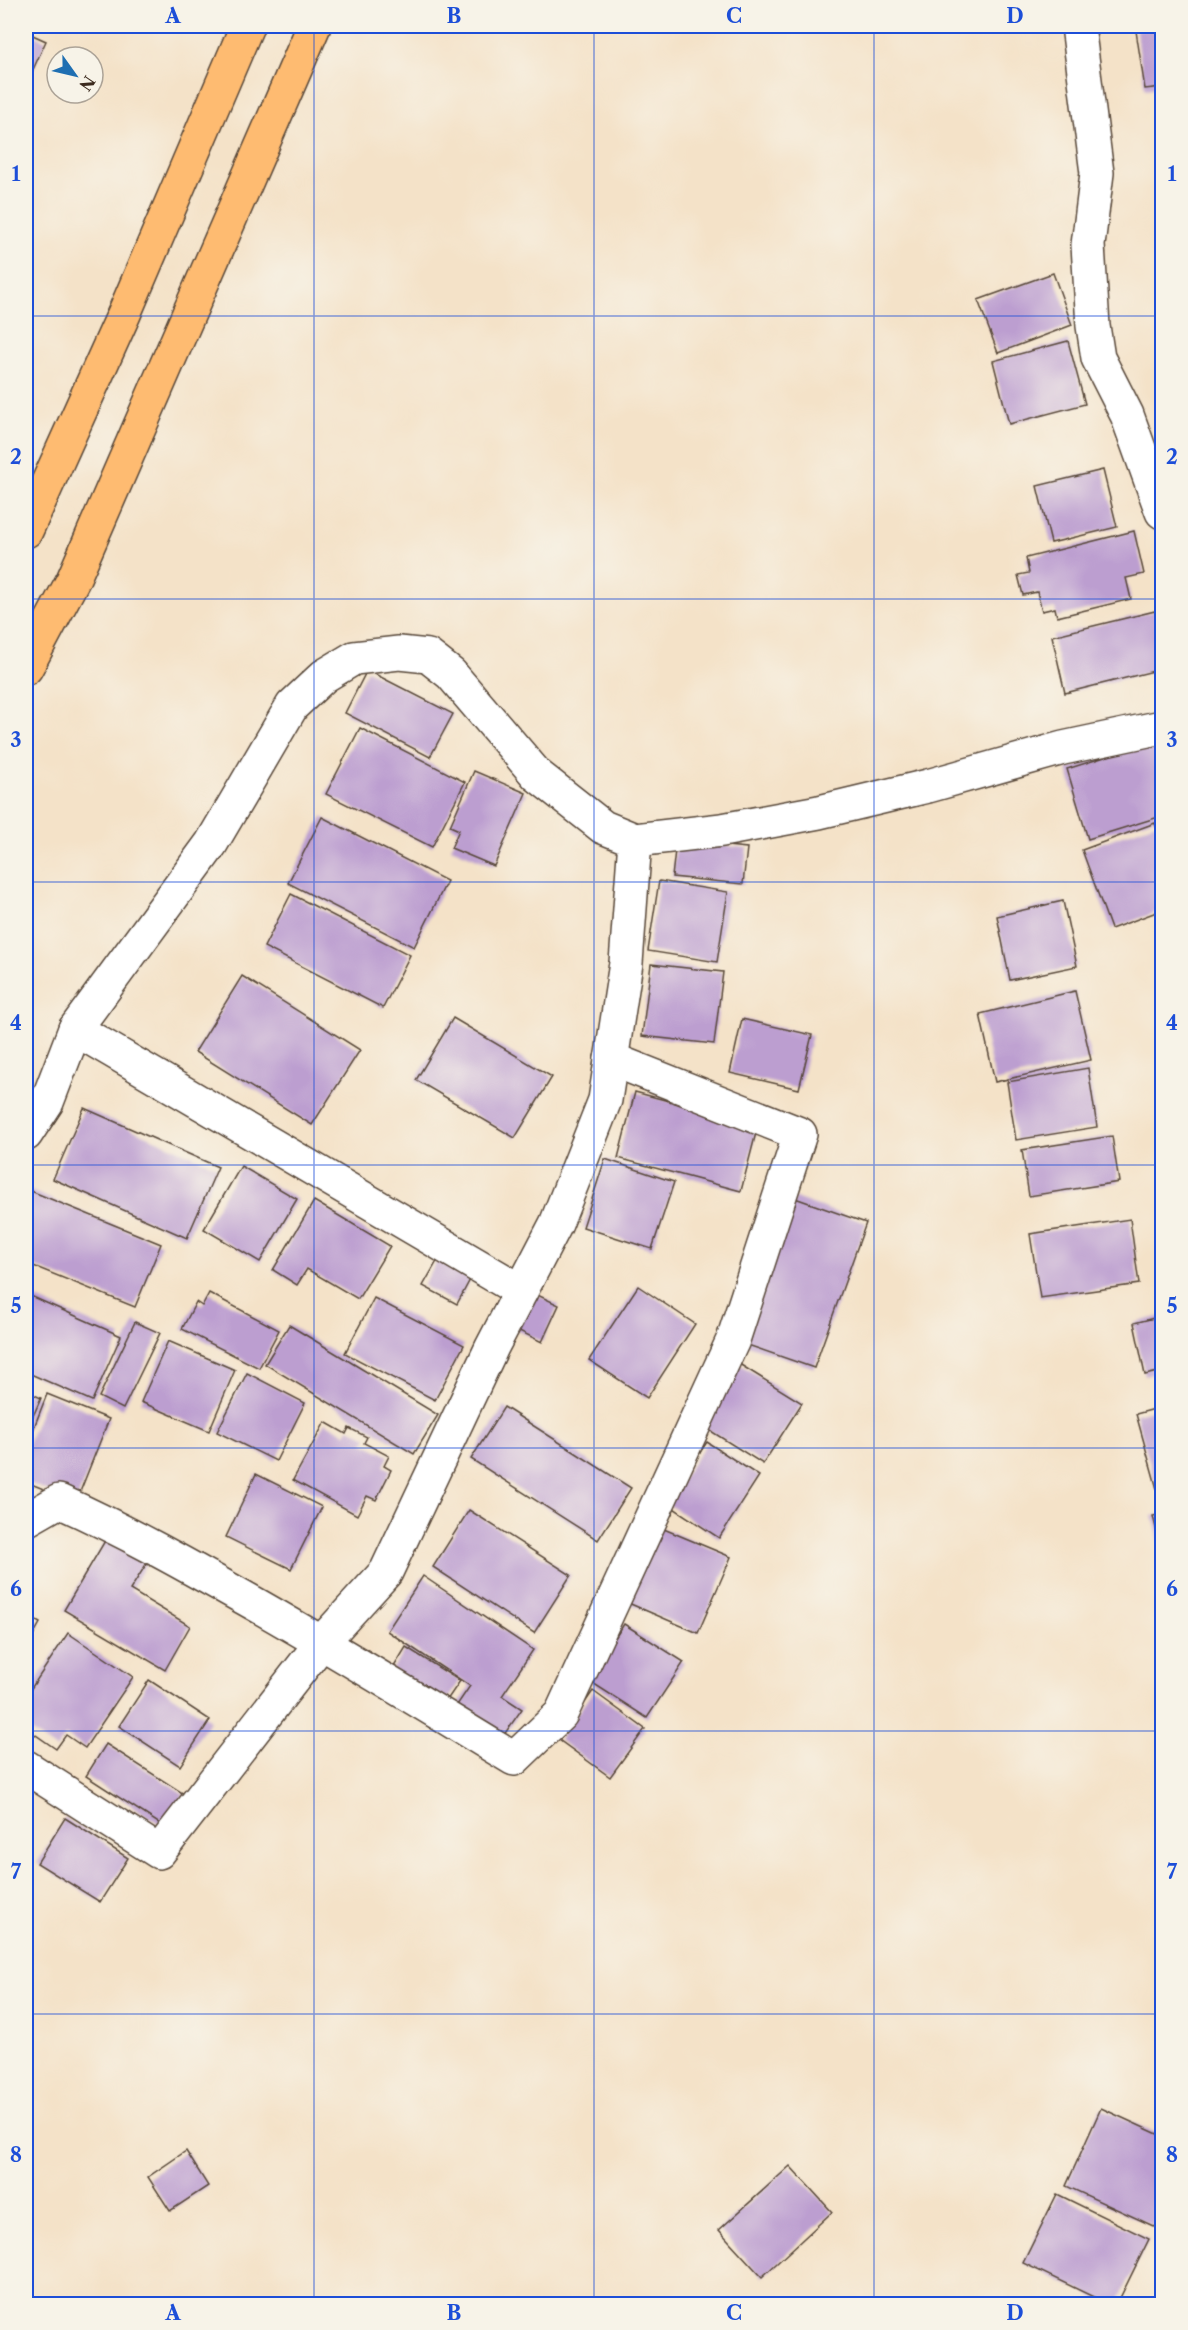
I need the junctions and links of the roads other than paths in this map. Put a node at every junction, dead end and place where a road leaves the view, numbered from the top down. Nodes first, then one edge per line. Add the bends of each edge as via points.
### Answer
1 (247, 26) edge
2 (314, 26) edge
3 (1078, 26) edge
4 (1162, 512) edge
5 (26, 531) edge
6 (26, 668) edge
7 (1162, 727) edge
8 (635, 840) junction
9 (75, 1029) junction
10 (611, 1059) junction
11 (26, 1134) edge
12 (521, 1291) junction
13 (26, 1520) edge
14 (322, 1642) junction
15 (26, 1767) edge

1 - 5 highway
2 - 6 highway via 73,580
3 - 4 street via 1097,172 1088,245 1098,358 1127,416
7 - 8 street via 1063,748 819,812 722,830
8 - 9 street via 603,827 537,775 451,674 428,656 399,653 354,658 324,676 292,706 211,844
8 - 10 street via 626,963
9 - 11 street via 47,1102
9 - 12 street
10 - 12 street via 604,1100 556,1224
10 - 14 street via 800,1134 733,1340 561,1714 514,1759
12 - 14 street via 386,1572
13 - 14 street via 58,1502 133,1536
14 - 15 street via 159,1852

